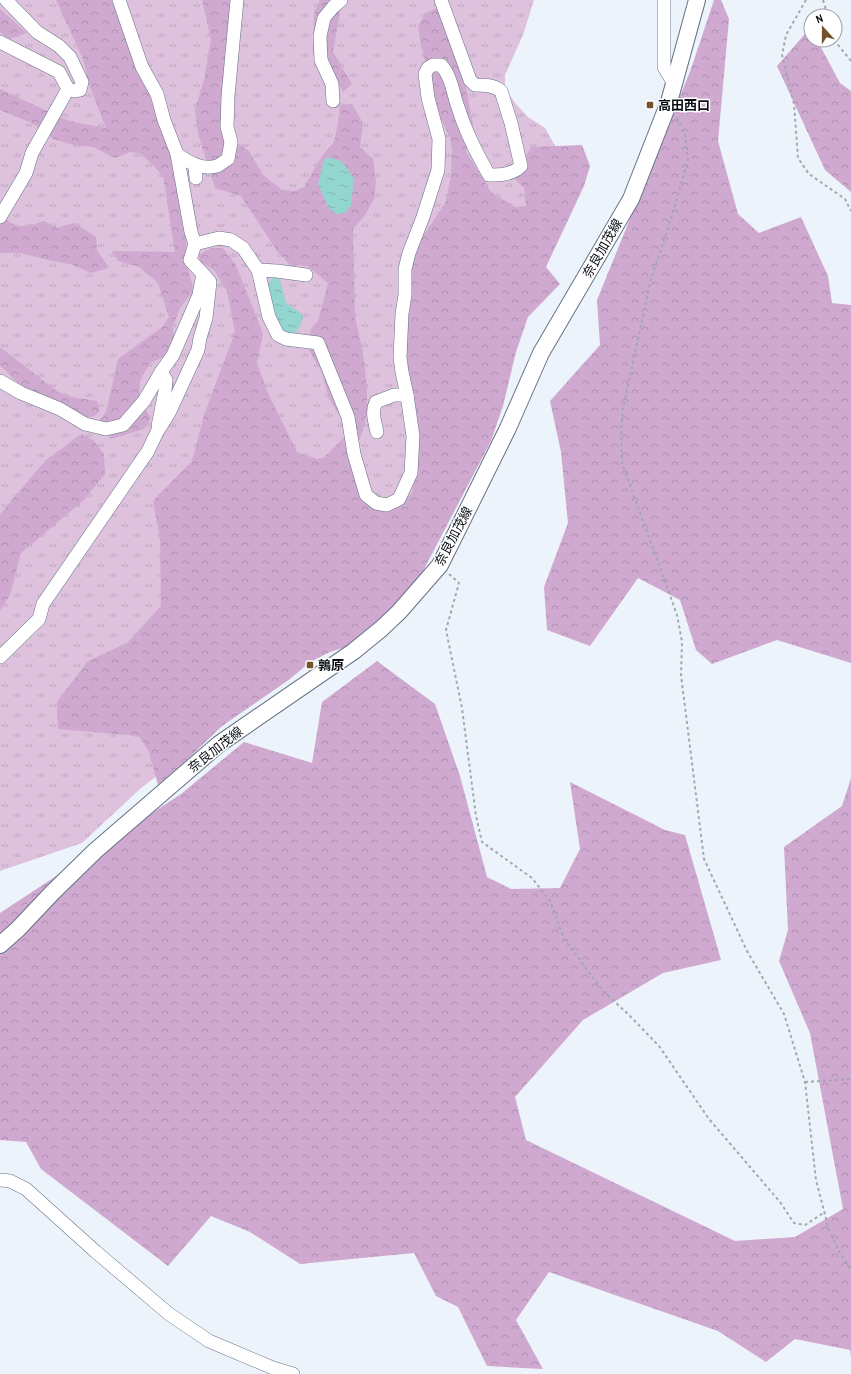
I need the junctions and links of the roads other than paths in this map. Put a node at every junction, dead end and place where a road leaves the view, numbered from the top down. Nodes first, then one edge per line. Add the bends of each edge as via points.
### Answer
1 (6, 0) edge
2 (119, 0) edge
3 (237, 0) edge
4 (341, 0) edge
5 (441, 0) edge
6 (664, 0) edge
7 (697, 0) edge
8 (0, 42) edge
9 (674, 84) junction
10 (68, 89) junction
11 (333, 101) dead end
12 (177, 154) junction
13 (0, 217) edge
14 (195, 244) junction
15 (258, 270) junction
16 (203, 274) junction
17 (306, 275) dead end
18 (200, 338) junction
19 (177, 347) junction
20 (161, 372) junction
21 (0, 381) edge
22 (407, 395) junction
23 (157, 432) junction
24 (377, 432) dead end
25 (0, 657) edge
26 (0, 945) edge
27 (0, 1180) edge
28 (293, 1374) edge

1 - 10 street via 37,32 59,46 70,57 82,82 80,90
2 - 12 street via 142,67 157,94
3 - 12 street via 228,96 227,127 231,142 228,159 217,166 196,172
4 - 11 street via 324,18 320,36 321,60 332,84
5 - 22 street via 470,80 475,85 497,88 501,92 521,166 505,174 489,175 474,149 458,110 446,70 441,65 428,68 425,74 428,98 439,139 438,170 405,269 400,357
6 - 9 street via 664,67
7 - 9 main road, 奈良加茂線
8 - 10 street via 59,72
9 - 26 main road, 奈良加茂線 via 631,199 541,353 508,428 440,564 381,629 354,651 219,744 95,851
10 - 13 street via 32,153 26,173
12 - 14 street
14 - 15 street via 219,238 232,240 243,248
14 - 16 street via 190,260
15 - 17 street
15 - 22 street via 269,317 278,336 318,343 348,417 354,454 366,495 376,503 387,505 399,499 411,473 413,436
16 - 18 street via 210,282 206,318
16 - 19 street via 199,295
18 - 19 street
18 - 23 street via 187,377 170,413
19 - 20 street
20 - 21 street via 144,401 123,425 106,429 85,424 60,409
20 - 23 street via 166,380
22 - 24 street via 394,395 376,402 373,408
23 - 25 street via 148,451 43,604 39,619
27 - 28 street via 10,1181 26,1189 169,1314 209,1341

